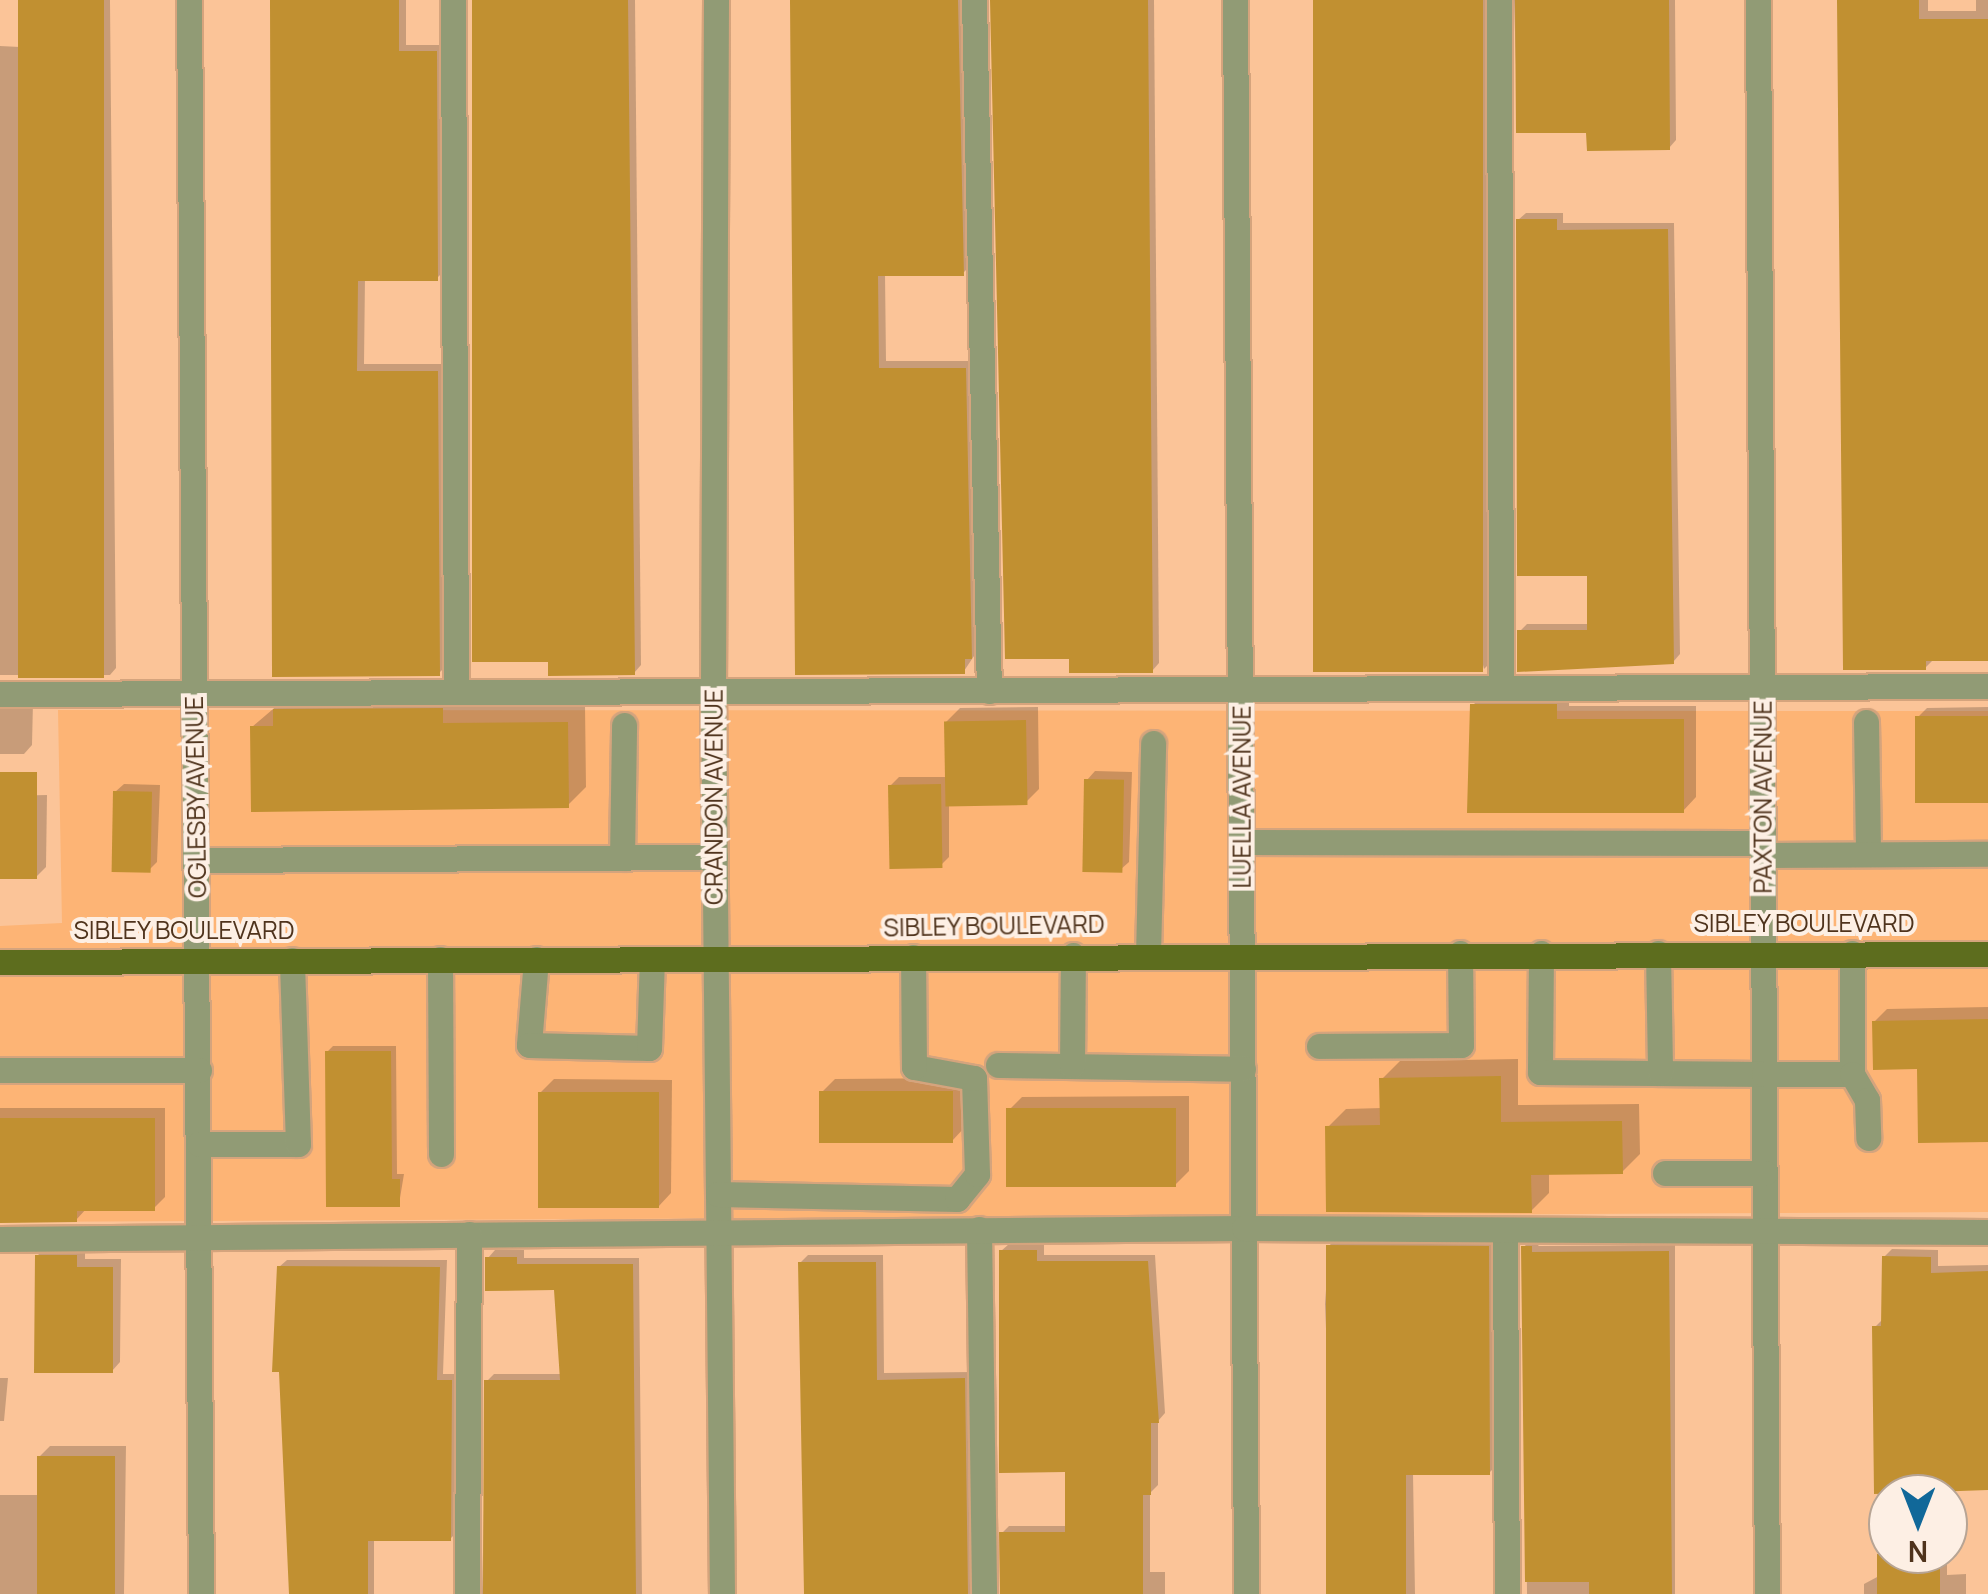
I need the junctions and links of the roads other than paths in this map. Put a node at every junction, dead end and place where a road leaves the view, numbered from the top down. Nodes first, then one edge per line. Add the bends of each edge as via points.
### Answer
1 (189, 0) edge
2 (454, 0) edge
3 (716, 0) edge
4 (974, 0) edge
5 (1234, 0) edge
6 (1499, 0) edge
7 (1758, 0) edge
8 (1988, 686) edge
9 (1762, 687) junction
10 (1501, 688) junction
11 (990, 690) junction
12 (1242, 690) junction
13 (456, 692) junction
14 (713, 692) junction
15 (0, 694) edge
16 (194, 694) junction
17 (1866, 722) dead end
18 (624, 725) dead end
19 (1153, 743) dead end
20 (1242, 842) junction
21 (1763, 849) junction
22 (1868, 854) junction
23 (1988, 854) edge
24 (714, 857) junction
25 (622, 858) junction
26 (197, 860) junction
27 (1148, 954) junction
28 (1242, 954) junction
29 (1460, 954) junction
30 (1541, 954) junction
31 (1658, 954) junction
32 (1764, 954) junction
33 (1852, 954) junction
34 (1988, 954) edge
35 (1073, 955) junction
36 (914, 957) junction
37 (536, 958) junction
38 (652, 958) junction
39 (716, 958) junction
40 (440, 959) junction
41 (198, 960) junction
42 (292, 960) junction
43 (0, 962) edge
44 (1319, 1046) dead end
45 (998, 1065) dead end
46 (1072, 1066) junction
47 (1243, 1068) junction
48 (0, 1070) edge
49 (199, 1070) junction
50 (1660, 1073) junction
51 (1764, 1074) junction
52 (1852, 1074) junction
53 (1868, 1138) dead end
54 (200, 1144) junction
55 (441, 1154) dead end
56 (1665, 1173) dead end
57 (1765, 1173) junction
58 (718, 1194) junction
59 (1244, 1228) junction
60 (979, 1230) junction
61 (718, 1231) junction
62 (1506, 1231) junction
63 (1988, 1232) edge
64 (1765, 1233) junction
65 (469, 1234) junction
66 (200, 1236) junction
67 (0, 1239) edge
68 (201, 1594) edge
69 (467, 1594) edge
70 (722, 1594) edge
71 (984, 1594) edge
72 (1246, 1594) edge
73 (1507, 1594) edge
74 (1767, 1594) edge

1 - 16 street, OGLESBY AVENUE
2 - 13 street
3 - 14 street, CRANDON AVENUE
4 - 11 street
5 - 12 street, LUELLA AVENUE
6 - 10 street
7 - 9 street, PAXTON AVENUE
8 - 9 street
9 - 10 street
9 - 21 street, PAXTON AVENUE
10 - 12 street
11 - 12 street
11 - 14 street
12 - 20 street, LUELLA AVENUE
13 - 14 street
13 - 16 street
14 - 24 street, CRANDON AVENUE
15 - 16 street
16 - 26 street, OGLESBY AVENUE
17 - 22 street
18 - 25 street
19 - 27 street
20 - 21 street
20 - 28 street, LUELLA AVENUE
21 - 22 street
21 - 32 street, PAXTON AVENUE
22 - 23 street
24 - 25 street
24 - 39 street, CRANDON AVENUE
25 - 26 street
26 - 41 street, OGLESBY AVENUE
27 - 28 main road, SIBLEY BOULEVARD
27 - 35 main road, SIBLEY BOULEVARD
28 - 29 main road, SIBLEY BOULEVARD
28 - 47 street, LUELLA AVENUE
29 - 30 main road, SIBLEY BOULEVARD
29 - 44 street via 1461,1045
30 - 31 main road, SIBLEY BOULEVARD
30 - 50 street via 1540,1072
31 - 32 main road, SIBLEY BOULEVARD
31 - 50 street
32 - 33 main road, SIBLEY BOULEVARD
32 - 51 street, PAXTON AVENUE
33 - 34 main road, SIBLEY BOULEVARD
33 - 52 street
35 - 36 main road, SIBLEY BOULEVARD
35 - 46 street
36 - 39 main road, SIBLEY BOULEVARD
36 - 58 street via 914,1068 974,1078 977,1174 957,1199
37 - 38 main road, SIBLEY BOULEVARD
37 - 38 street via 529,1045 650,1048
37 - 40 main road, SIBLEY BOULEVARD
38 - 39 main road, SIBLEY BOULEVARD
39 - 58 street, CRANDON AVENUE
40 - 42 main road, SIBLEY BOULEVARD
40 - 55 street
41 - 42 main road, SIBLEY BOULEVARD
41 - 43 main road, SIBLEY BOULEVARD
41 - 49 street, OGLESBY AVENUE
42 - 54 street via 298,1144
45 - 46 street
46 - 47 street
47 - 59 street, LUELLA AVENUE
48 - 49 street
49 - 54 street, OGLESBY AVENUE
50 - 51 street
51 - 52 street
51 - 57 street, PAXTON AVENUE
52 - 53 street via 1867,1100
54 - 66 street, OGLESBY AVENUE
56 - 57 street
57 - 64 street, PAXTON AVENUE
58 - 61 street, CRANDON AVENUE
59 - 60 street
59 - 62 street
59 - 72 street, LUELLA AVENUE
60 - 61 street
60 - 71 street
61 - 65 street
61 - 70 street, CRANDON AVENUE
62 - 64 street
62 - 73 street
63 - 64 street
64 - 74 street, PAXTON AVENUE
65 - 66 street
65 - 69 street
66 - 67 street
66 - 68 street, OGLESBY AVENUE

